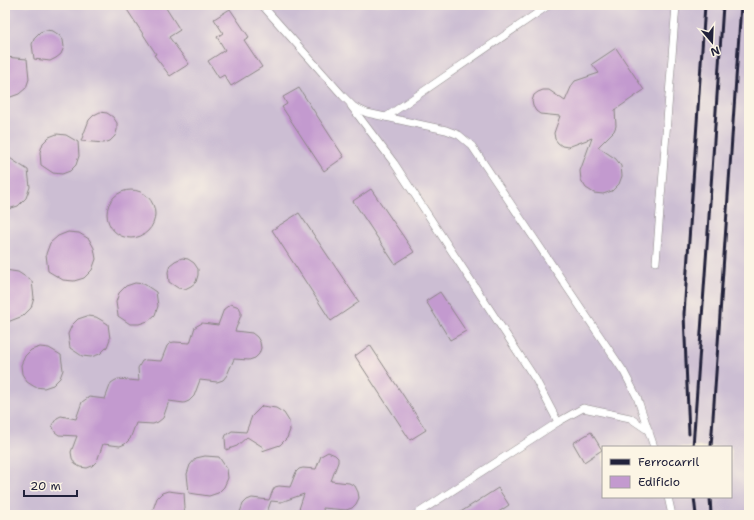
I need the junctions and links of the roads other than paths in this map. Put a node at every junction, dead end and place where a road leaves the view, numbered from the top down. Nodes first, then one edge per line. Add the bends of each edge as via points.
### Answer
1 (262, 5) edge
2 (549, 5) edge
3 (676, 5) edge
4 (343, 96) junction
5 (386, 117) junction
6 (656, 262) dead end
7 (558, 422) junction
8 (649, 431) junction
9 (654, 446) edge
10 (668, 498) edge
11 (415, 515) edge
12 (672, 515) edge

1 - 4 lane
2 - 5 lane
3 - 6 lane
4 - 5 lane via 354,107
4 - 7 lane via 394,163 536,380
5 - 8 lane via 446,130 458,135 472,146 624,372 637,397
7 - 8 lane via 584,408 630,418
7 - 11 lane
8 - 9 lane
10 - 12 lane

